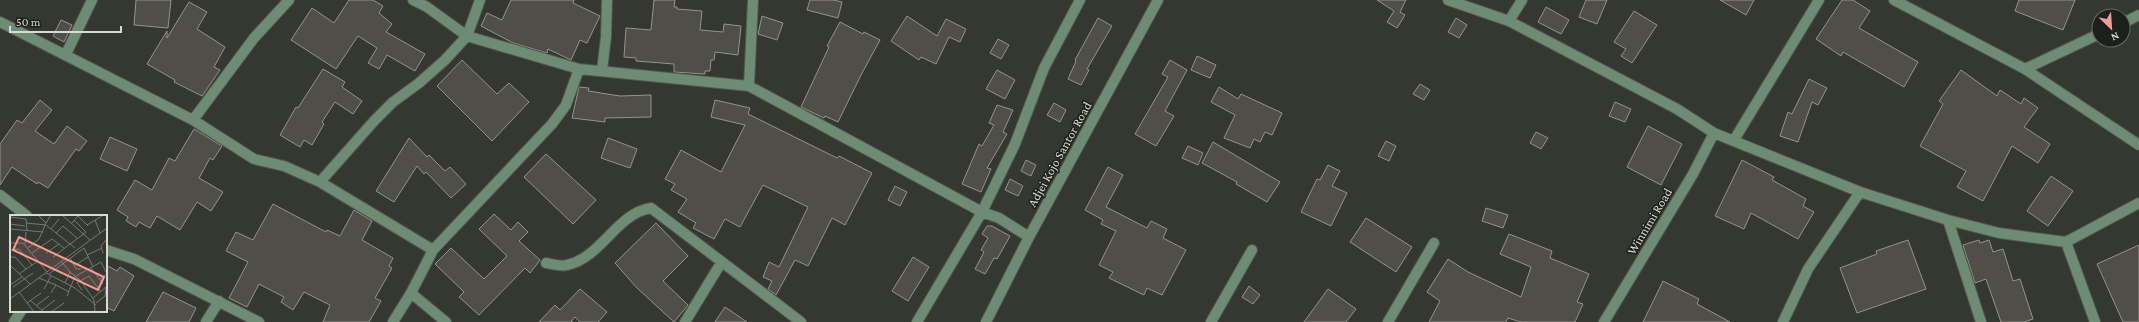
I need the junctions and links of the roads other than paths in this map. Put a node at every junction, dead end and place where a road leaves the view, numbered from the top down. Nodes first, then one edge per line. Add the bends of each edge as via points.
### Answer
1 (92, 0) edge
2 (289, 0) edge
3 (413, 0) edge
4 (480, 0) edge
5 (607, 0) edge
6 (754, 0) edge
7 (1080, 0) edge
8 (1158, 0) edge
9 (1448, 0) edge
10 (1522, 0) edge
11 (1819, 0) edge
12 (1894, 0) edge
13 (1509, 21) junction
14 (0, 22) edge
15 (467, 36) junction
16 (2091, 38) edge
17 (66, 54) junction
18 (579, 69) junction
19 (2025, 69) junction
20 (602, 70) junction
21 (749, 86) junction
22 (193, 120) junction
23 (1714, 133) junction
24 (1734, 140) junction
25 (2139, 145) edge
26 (320, 182) junction
27 (1860, 192) junction
28 (0, 195) edge
29 (2139, 203) edge
30 (982, 212) junction
31 (26, 215) edge
32 (1948, 220) junction
33 (1029, 237) junction
34 (2066, 242) junction
35 (1434, 243) dead end
36 (107, 250) edge
37 (433, 250) junction
38 (1252, 250) dead end
39 (546, 263) dead end
40 (721, 263) junction
41 (411, 293) junction
42 (219, 301) junction
43 (20, 312) edge
44 (14, 322) edge
45 (206, 322) edge
46 (258, 322) edge
47 (393, 322) edge
48 (446, 322) edge
49 (685, 322) edge
50 (801, 322) edge
51 (917, 322) edge
52 (986, 322) edge
53 (1211, 322) edge
54 (1388, 322) edge
55 (1604, 322) edge
56 (1783, 322) edge
57 (1981, 322) edge
58 (2095, 322) edge

1 - 17 street
2 - 22 street via 254,38
3 - 15 street
4 - 15 street
5 - 20 street
6 - 21 street
7 - 30 street via 1044,68 1015,144
8 - 33 street, Adjei Kojo Santor Road
9 - 13 street
10 - 13 street
11 - 24 street
12 - 19 street
13 - 23 street via 1677,109
14 - 17 street
15 - 18 street
15 - 26 street via 445,60 379,116
16 - 19 street
17 - 22 street
18 - 20 street
18 - 37 street via 566,105 552,124
19 - 25 street
20 - 21 street
21 - 30 street
22 - 26 street via 254,159 284,166
23 - 24 street
23 - 55 street, Winnimi Road via 1693,174
24 - 27 street
26 - 37 street
27 - 32 street
27 - 56 street via 1808,269
28 - 31 street
29 - 34 street
30 - 33 street via 999,218
30 - 51 street
32 - 34 street via 1998,233
32 - 57 street
33 - 52 street, Adjei Kojo Santor Road
34 - 58 street
35 - 54 street
36 - 42 street via 134,259
37 - 41 street
38 - 53 street
39 - 40 street via 566,266 575,262 592,251 637,212 651,208
40 - 49 street
40 - 50 street
41 - 47 street
41 - 48 street
42 - 45 street
42 - 46 street
43 - 44 street

